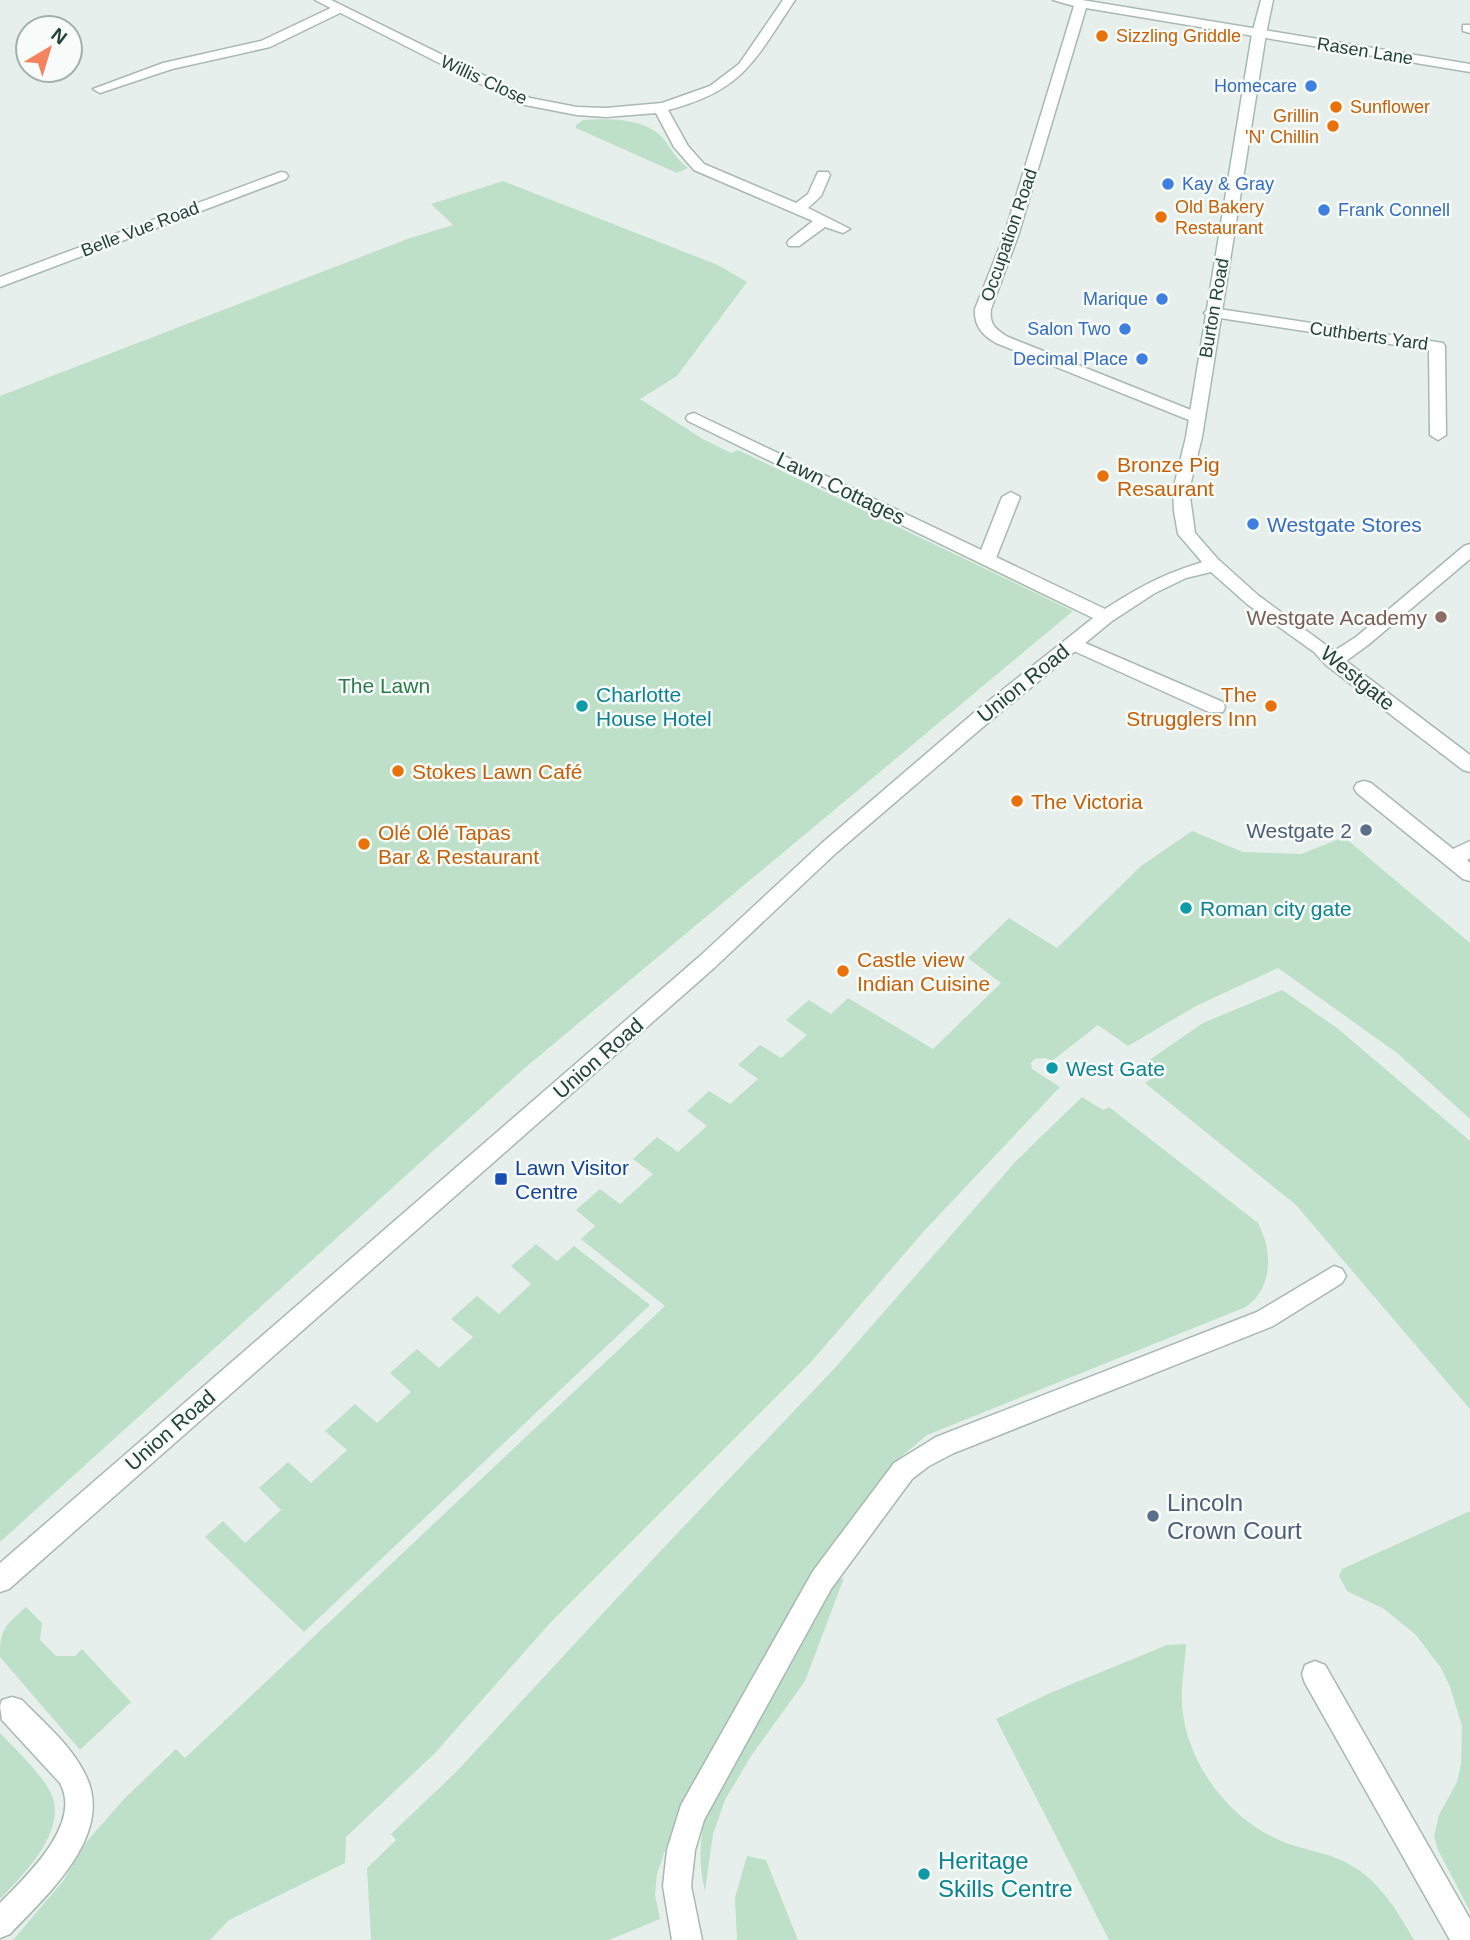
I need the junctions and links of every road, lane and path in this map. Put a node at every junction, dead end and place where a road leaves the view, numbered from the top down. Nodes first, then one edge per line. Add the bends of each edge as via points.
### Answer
1 (321, 0) edge
2 (789, 0) edge
3 (1059, 0) edge
4 (1267, 0) edge
5 (1081, 4) junction
6 (337, 9) junction
7 (1259, 34) junction
8 (1470, 68) edge
9 (100, 89) dead end
10 (659, 107) junction
11 (823, 175) dead end
12 (281, 176) dead end
13 (797, 210) junction
14 (823, 221) junction
15 (843, 229) dead end
16 (794, 243) dead end
17 (0, 282) edge
18 (1212, 313) junction
19 (1195, 417) junction
20 (695, 418) dead end
21 (1438, 435) dead end
22 (1011, 497) dead end
23 (1470, 550) edge
24 (987, 558) junction
25 (1214, 565) junction
26 (1106, 617) junction
27 (1072, 643) junction
28 (1333, 661) junction
29 (1216, 707) dead end
30 (1470, 765) edge
31 (1364, 788) dead end
32 (1470, 848) edge
33 (1453, 860) junction
34 (1470, 873) edge
35 (1334, 1276) dead end
36 (0, 1580) edge
37 (1315, 1674) dead end
38 (12, 1710) dead end
39 (0, 1924) edge
40 (687, 1940) edge
41 (1466, 1940) edge

1 - 6 street, Willis Close
2 - 10 street, Willis Close via 730,79 708,92
3 - 5 street, Rasen Lane
4 - 7 street, Burton Road
5 - 7 street, Rasen Lane
5 - 19 street, Occupation Road via 982,320 990,333 1002,340
6 - 9 street via 265,44 168,66
6 - 10 street, Willis Close via 525,101 581,112
7 - 8 street, Rasen Lane
7 - 18 street, Burton Road
10 - 13 street via 682,151 699,167
11 - 13 street via 814,196
12 - 17 street, Belle Vue Road
13 - 14 street
14 - 15 street
14 - 16 street
18 - 19 street, Burton Road
18 - 21 street, Cuthberts Yard via 1437,346
19 - 25 street, Burton Road via 1181,490 1183,512 1187,534
20 - 24 street, Lawn Cottages
22 - 24 street
23 - 28 street
24 - 26 street, Lawn Cottages
25 - 26 street, Union Road via 1180,574
25 - 28 street, Westgate
26 - 27 street, Union Road
27 - 29 street
27 - 36 street, Union Road via 829,848 707,962
28 - 30 street, Westgate
31 - 33 street
32 - 33 street
33 - 34 street
35 - 40 street via 1265,1319 945,1445 903,1471 821,1580 691,1815 677,1886
37 - 41 street
38 - 39 street via 70,1774 79,1792 79,1814 73,1833 50,1868

